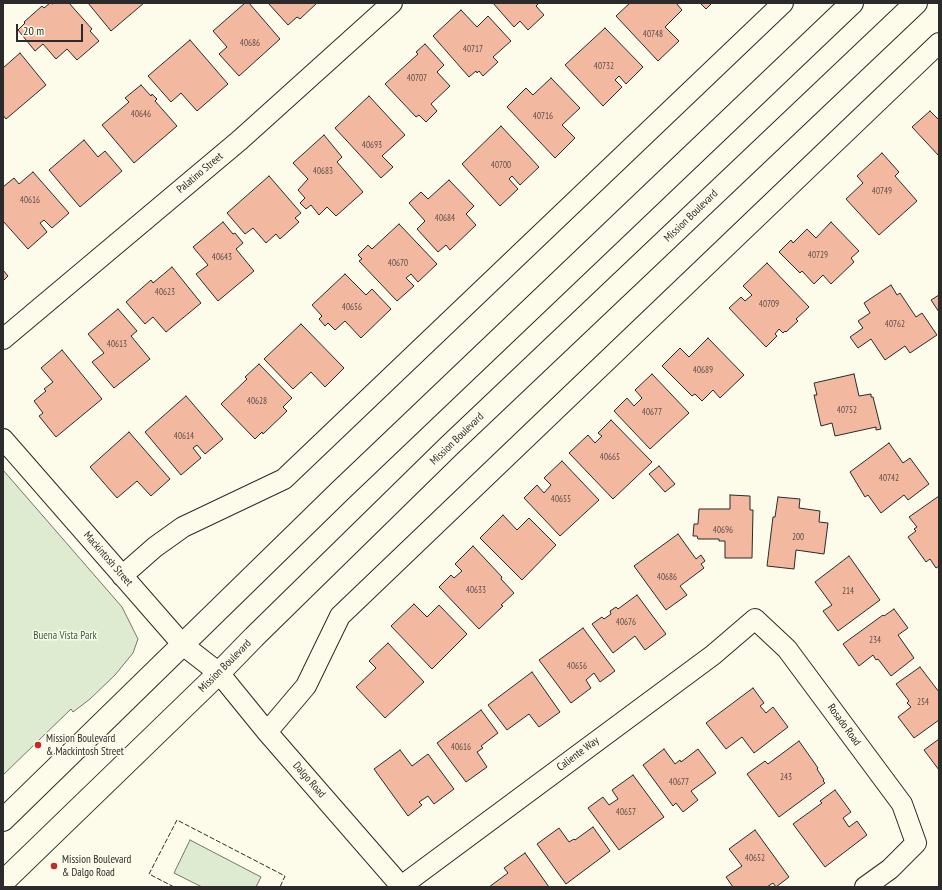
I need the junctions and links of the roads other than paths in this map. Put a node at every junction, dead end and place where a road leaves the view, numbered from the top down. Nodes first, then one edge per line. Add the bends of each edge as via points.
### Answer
1 (392, 3) edge
2 (783, 3) edge
3 (852, 3) edge
4 (916, 3) edge
5 (939, 43) edge
6 (3, 339) edge
7 (3, 439) edge
8 (122, 576) junction
9 (755, 619) joint
10 (183, 645) junction
11 (219, 673) junction
12 (267, 732) junction
13 (3, 820) edge
14 (3, 882) edge
15 (400, 887) edge
16 (865, 887) edge

1 - 6 street, Palatino Street via 240,140
2 - 8 street via 284,479 183,527
3 - 10 main road via 510,327
4 - 11 main road, Mission Boulevard via 449,446
5 - 12 street via 340,616 306,686
7 - 8 street, Mackintosh Street
8 - 10 street, Mackintosh Street
9 - 15 street, Caliente Way via 713,654
9 - 16 street, Rosado Road via 787,648 902,804 916,844 890,869
10 - 11 street, Mackintosh Street
10 - 13 main road
11 - 12 street, Dalgo Road
11 - 14 main road, Mission Boulevard
12 - 15 street, Dalgo Road

